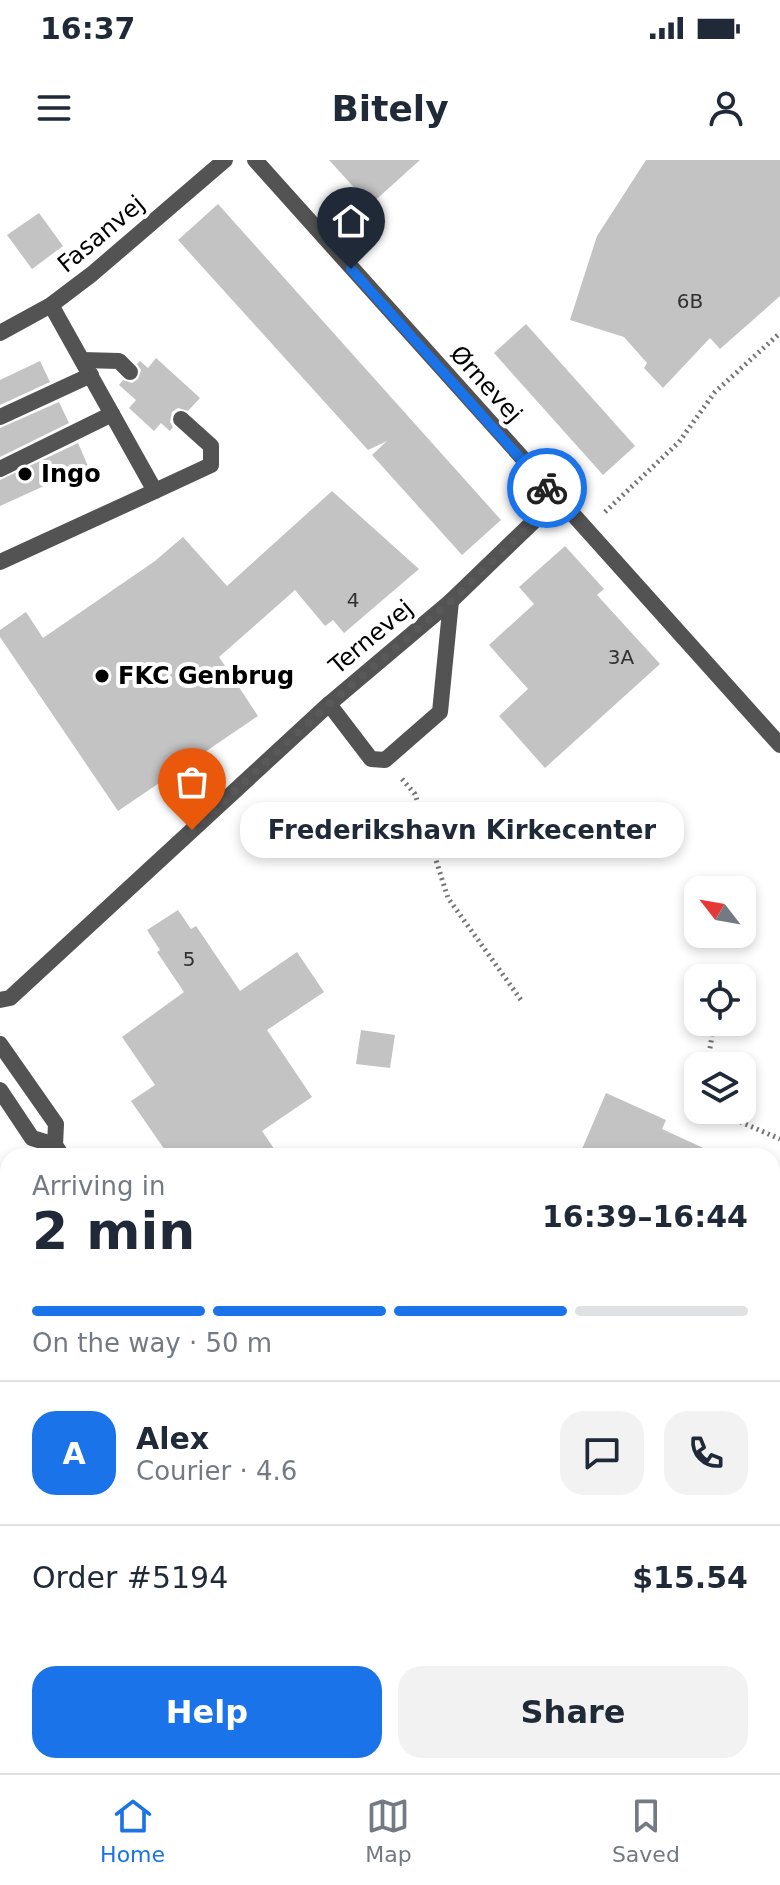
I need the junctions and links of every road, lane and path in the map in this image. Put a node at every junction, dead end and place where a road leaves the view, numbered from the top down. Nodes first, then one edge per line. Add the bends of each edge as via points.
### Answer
1 (225, 160) edge
2 (255, 160) edge
3 (51, 305) junction
4 (0, 333) edge
5 (780, 333) edge
6 (82, 360) junction
7 (130, 372) dead end
8 (91, 375) junction
9 (112, 414) junction
10 (0, 417) edge
11 (181, 419) dead end
12 (0, 469) edge
13 (155, 491) junction
14 (557, 499) junction
15 (586, 530) junction
16 (0, 562) edge
17 (451, 601) junction
18 (329, 704) junction
19 (780, 745) edge
20 (385, 760) junction
21 (0, 1000) edge
22 (521, 1000) dead end
23 (712, 1036) dead end
24 (0, 1044) edge
25 (709, 1052) edge
26 (0, 1090) edge
27 (745, 1124) edge
28 (780, 1139) edge
29 (52, 1148) edge
30 (58, 1148) edge

1 - 3 street, Fasanvej
2 - 14 street, Ørnevej
3 - 4 street, Fasanvej
3 - 6 street
5 - 15 path via 715,392 679,442
6 - 7 street via 119,361
6 - 8 street
8 - 9 street
8 - 10 street
9 - 12 street
9 - 13 street
11 - 13 street via 211,446 211,465
13 - 16 street
14 - 15 street, Ørnevej
14 - 17 street, Ternevej
15 - 19 street, Ørnevej
17 - 18 street, Ternevej
17 - 20 street via 440,712
18 - 20 street via 371,759
18 - 21 street, Ternevej via 10,998
20 - 22 path via 415,794 448,898
23 - 25 path
24 - 30 street via 56,1124
26 - 29 street via 32,1138
27 - 28 path

